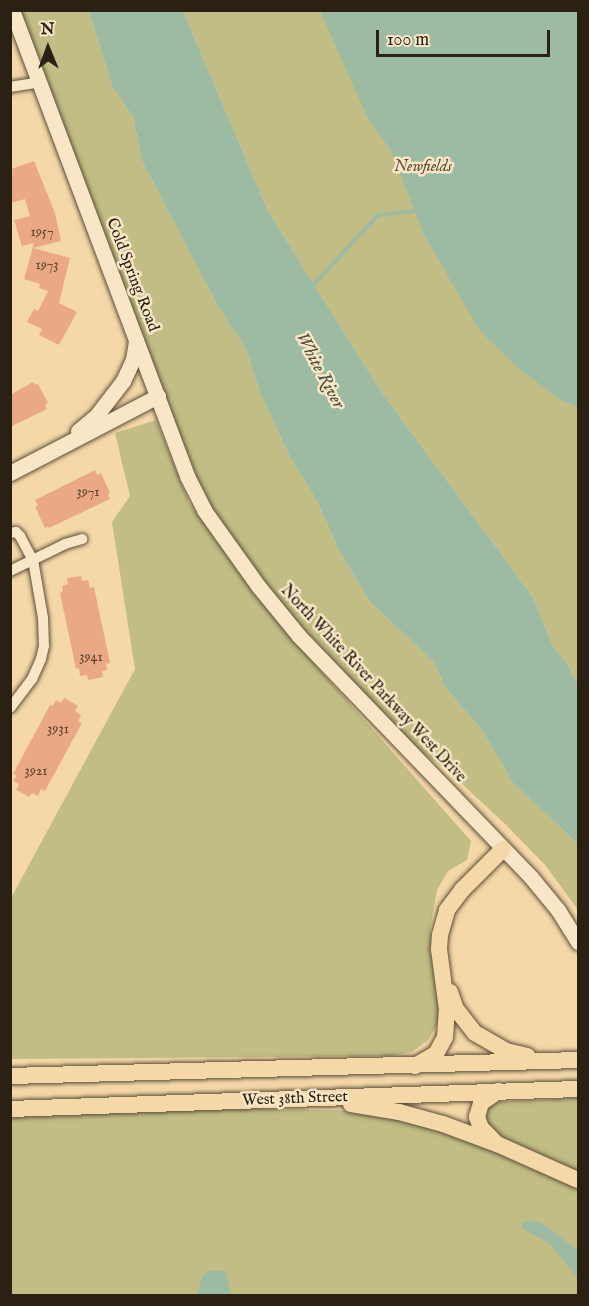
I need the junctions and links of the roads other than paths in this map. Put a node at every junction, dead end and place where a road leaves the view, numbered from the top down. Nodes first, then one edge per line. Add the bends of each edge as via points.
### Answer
1 (12, 10) edge
2 (40, 82) junction
3 (10, 87) edge
4 (136, 338) junction
5 (158, 396) junction
6 (55, 450) junction
7 (10, 473) edge
8 (10, 533) edge
9 (82, 539) dead end
10 (33, 560) junction
11 (10, 571) edge
12 (10, 708) edge
13 (503, 849) junction
14 (579, 942) edge
15 (439, 950) junction
16 (579, 1060) edge
17 (552, 1061) junction
18 (415, 1066) junction
19 (10, 1076) edge
20 (579, 1089) edge
21 (498, 1091) junction
22 (281, 1100) junction
23 (10, 1109) edge
24 (497, 1144) junction
25 (579, 1180) edge

1 - 2 street, Cold Spring Road
2 - 3 street
2 - 4 street, Cold Spring Road
4 - 5 street, Cold Spring Road
4 - 6 street via 133,360 115,393 96,416
5 - 6 street
5 - 13 street, North White River Parkway West Drive via 197,498 253,579 306,643
6 - 7 street
8 - 10 street via 20,536
9 - 10 street
10 - 11 street
10 - 12 street via 44,648 26,689
13 - 14 street, North White River Parkway West Drive via 537,884
13 - 15 main road via 454,900 442,924
15 - 17 main road via 456,1008 475,1033 506,1051
15 - 18 main road via 447,1010 445,1037 436,1054
16 - 17 main road, West 38th Street
17 - 18 main road, West 38th Street
18 - 19 main road, West 38th Street
20 - 21 main road, West 38th Street
21 - 22 main road, West 38th Street
21 - 24 main road via 481,1103 477,1117 481,1128
22 - 23 main road, West 38th Street
22 - 24 main road via 399,1112
24 - 25 main road

